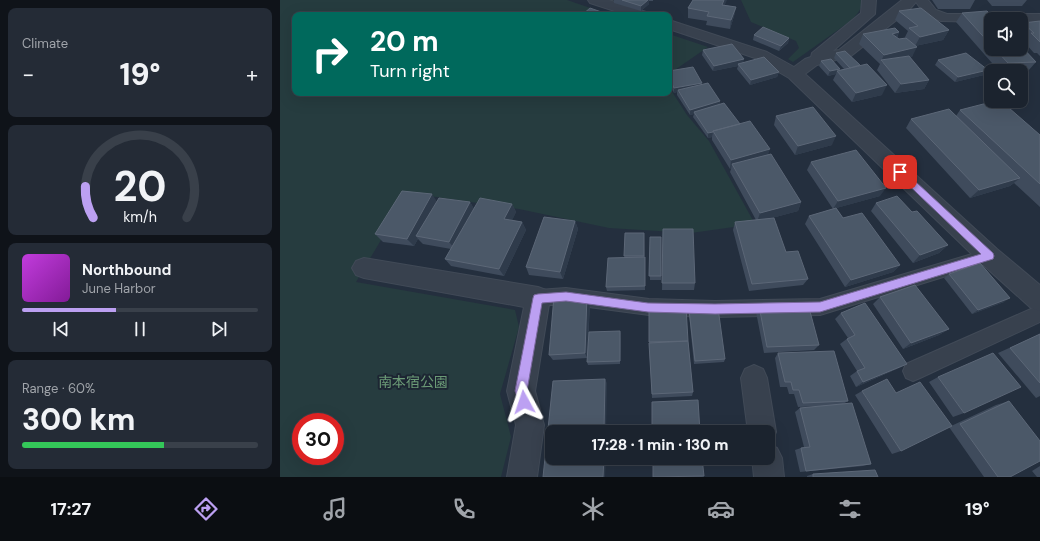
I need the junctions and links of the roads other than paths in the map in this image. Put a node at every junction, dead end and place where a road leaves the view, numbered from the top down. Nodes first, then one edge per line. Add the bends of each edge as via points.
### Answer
1 (595, 0) edge
2 (869, 0) edge
3 (910, 0) edge
4 (921, 0) edge
5 (632, 12) edge
6 (1040, 18) edge
7 (672, 25) edge
8 (811, 62) junction
9 (795, 74) junction
10 (989, 256) junction
11 (364, 268) dead end
12 (538, 298) junction
13 (1040, 300) edge
14 (1040, 313) edge
15 (913, 371) dead end
16 (754, 378) dead end
17 (761, 425) edge
18 (767, 465) edge
19 (522, 477) edge
20 (769, 477) edge

1 - 5 street
2 - 8 street via 868,14
3 - 8 street via 845,53
4 - 6 street via 931,13 946,18
7 - 9 street via 761,54
8 - 9 street
9 - 10 street
10 - 12 lane via 820,307 648,307 566,296
10 - 13 street
11 - 12 street
12 - 19 street via 521,391 530,425
14 - 15 lane
16 - 17 street
18 - 20 street

